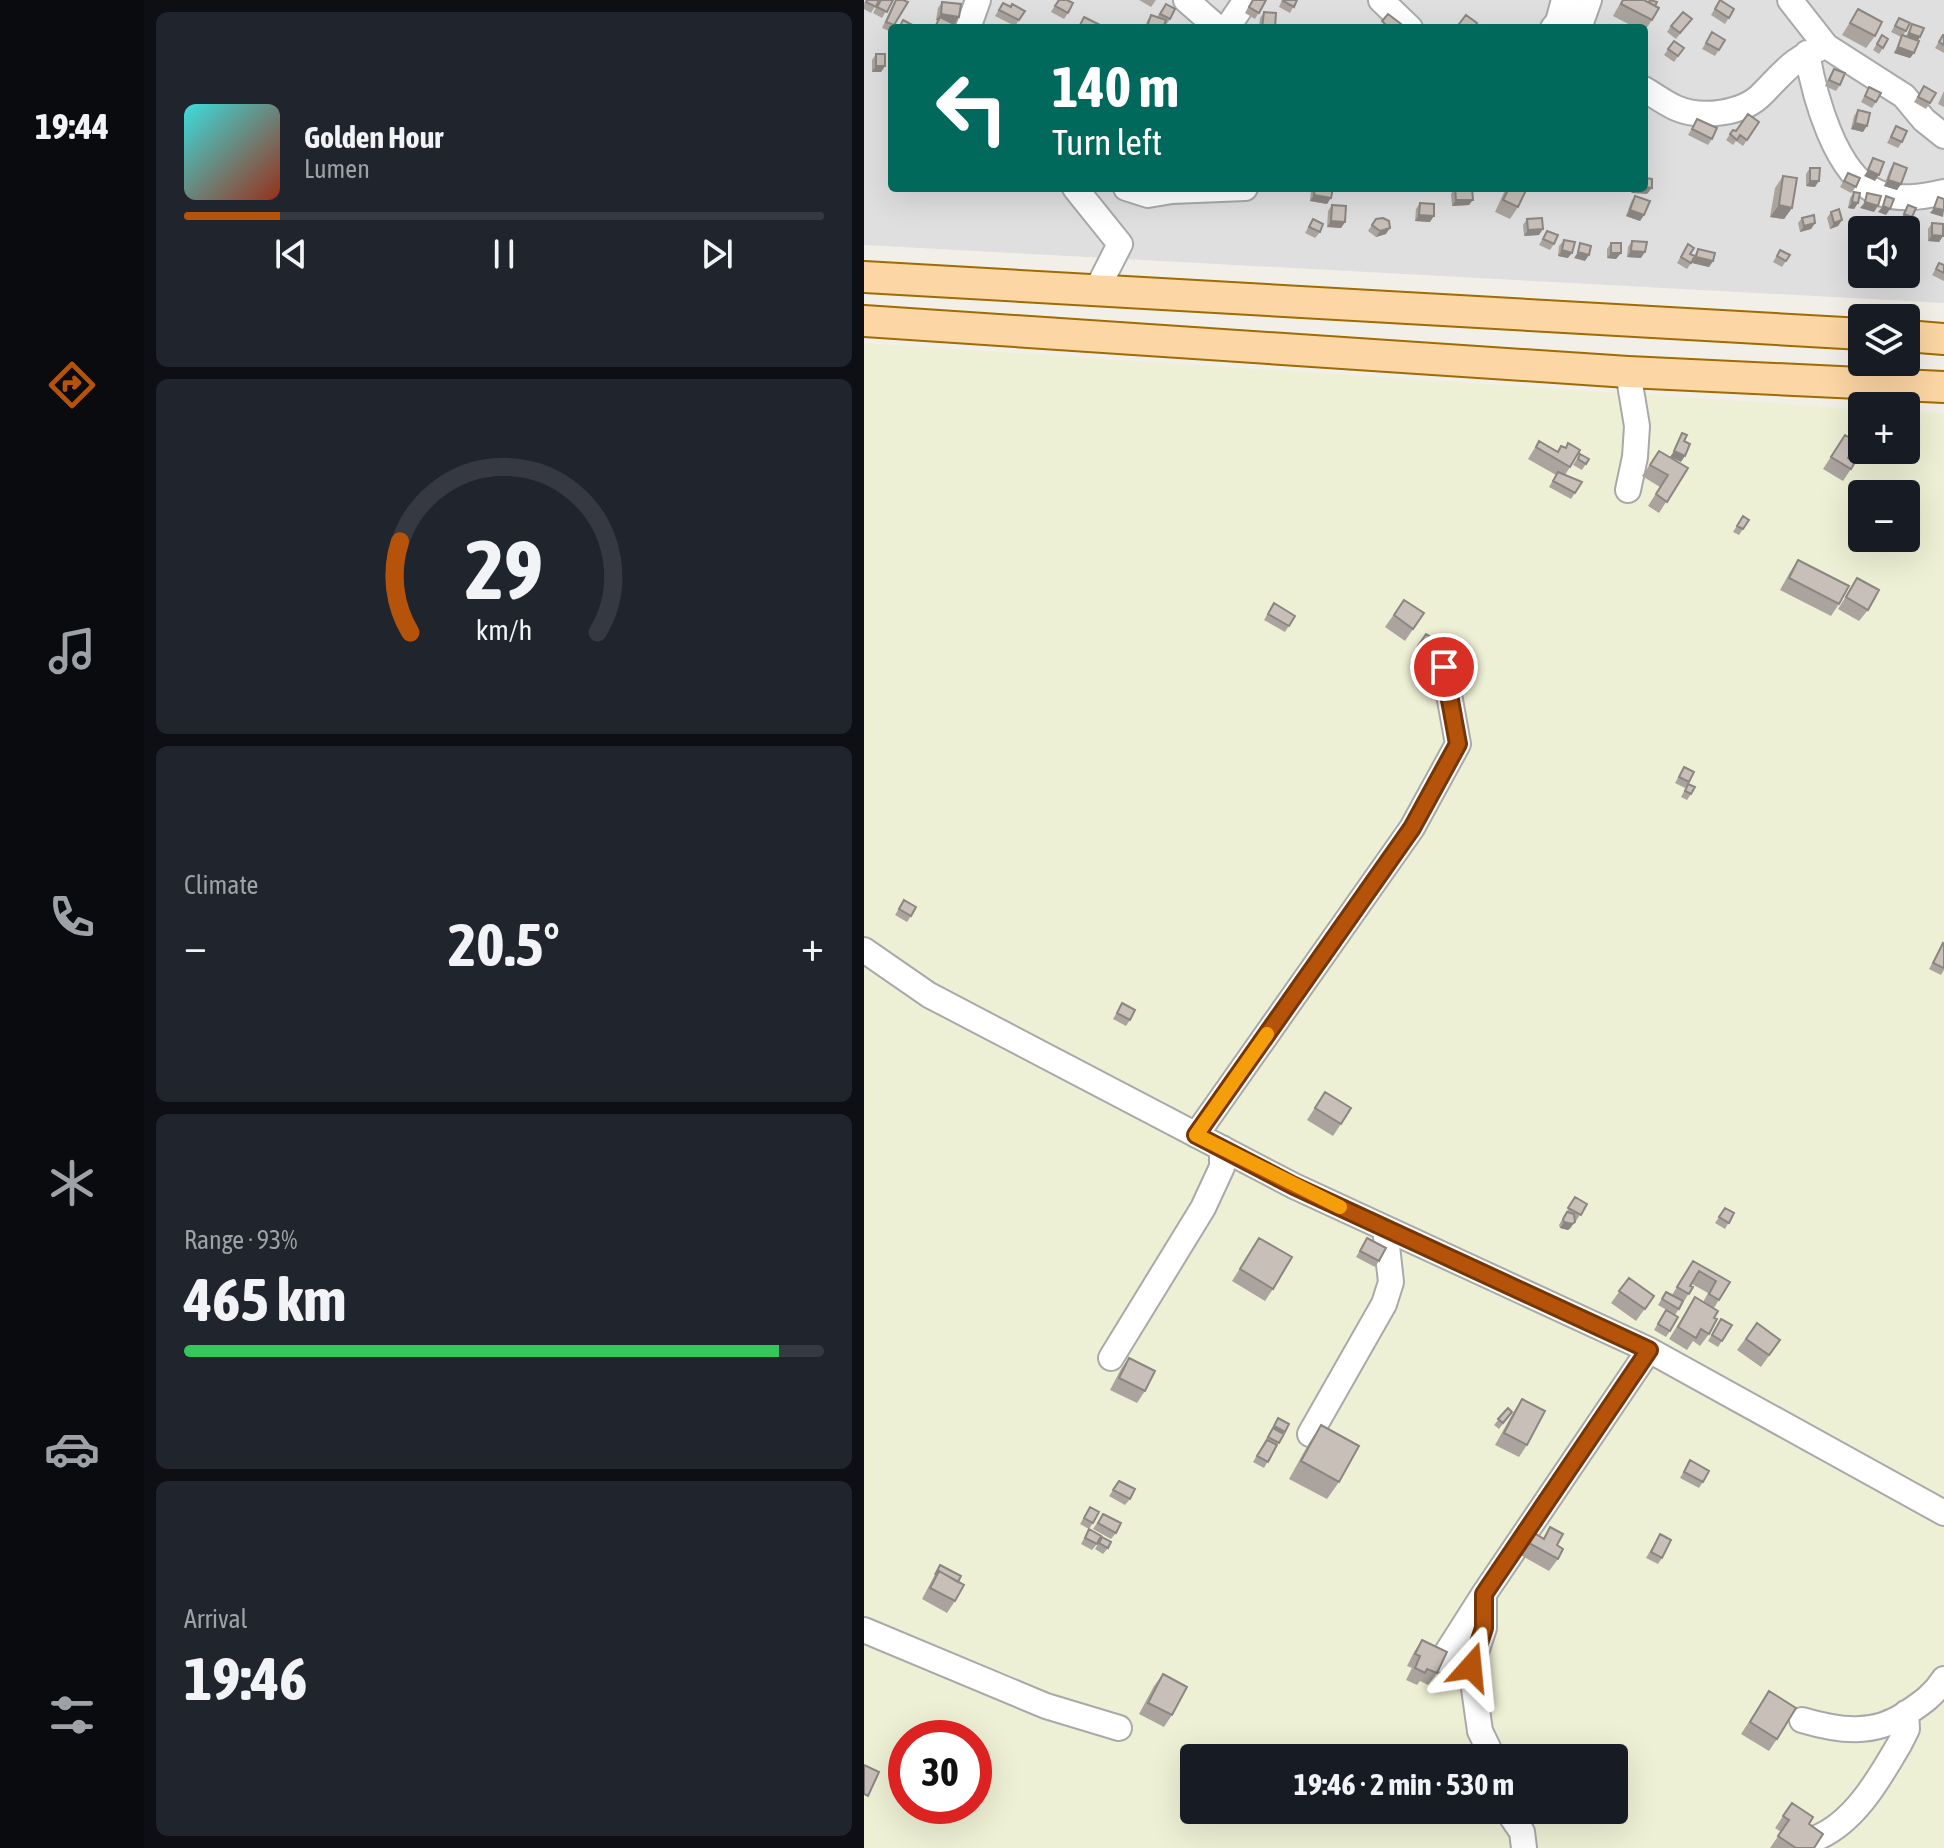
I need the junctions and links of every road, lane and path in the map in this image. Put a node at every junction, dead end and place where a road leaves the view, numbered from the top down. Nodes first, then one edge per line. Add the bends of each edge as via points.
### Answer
1 (978, 0) edge
2 (1186, 0) edge
3 (1246, 0) edge
4 (1381, 0) edge
5 (1564, 0) edge
6 (1589, 0) edge
7 (1790, 0) edge
8 (969, 24) edge
9 (1213, 24) edge
10 (1230, 24) edge
11 (1406, 24) edge
12 (1555, 24) edge
13 (1580, 24) edge
14 (1817, 49) junction
15 (1648, 91) edge
16 (1944, 136) edge
17 (1078, 192) edge
18 (1139, 192) edge
19 (1166, 192) edge
20 (1944, 192) edge
21 (864, 277) edge
22 (1096, 291) junction
23 (864, 321) edge
24 (1848, 333) edge
25 (1920, 337) edge
26 (1944, 339) edge
27 (1628, 372) junction
28 (1944, 387) edge
29 (1628, 490) dead end
30 (1444, 667) dead end
31 (864, 950) edge
32 (1196, 1135) junction
33 (1222, 1148) junction
34 (1385, 1228) junction
35 (1649, 1350) junction
36 (1111, 1358) dead end
37 (1310, 1434) dead end
38 (1944, 1513) edge
39 (1484, 1594) junction
40 (864, 1630) edge
41 (1442, 1660) edge
42 (1944, 1679) edge
43 (1906, 1713) junction
44 (1802, 1720) dead end
45 (1119, 1728) dead end
46 (1486, 1744) edge
47 (1517, 1824) edge
48 (1814, 1839) edge
49 (1524, 1848) edge

1 - 8 street
2 - 9 street
3 - 10 street
4 - 11 street
5 - 12 street
6 - 13 street
7 - 14 street
14 - 15 street via 1778,74 1763,94 1735,109 1700,114 1678,109
14 - 16 street via 1904,96
14 - 20 street via 1825,119 1856,177 1877,192 1900,198
17 - 22 street via 1120,244
18 - 19 street
21 - 22 main road
22 - 24 main road
23 - 27 main road
25 - 26 main road
27 - 28 main road
27 - 29 street via 1637,426
30 - 32 street via 1458,744 1412,828
31 - 32 street via 929,995
32 - 33 street
33 - 34 street
33 - 36 street via 1222,1167 1203,1208
34 - 35 street
34 - 37 street via 1391,1282 1384,1304
35 - 38 street
35 - 39 street
39 - 41 street
39 - 46 street via 1484,1628 1471,1667
40 - 45 street via 1046,1706
42 - 43 street via 1935,1693
43 - 44 street via 1891,1723 1854,1730
43 - 48 street via 1907,1729 1900,1743 1846,1822
47 - 49 street

